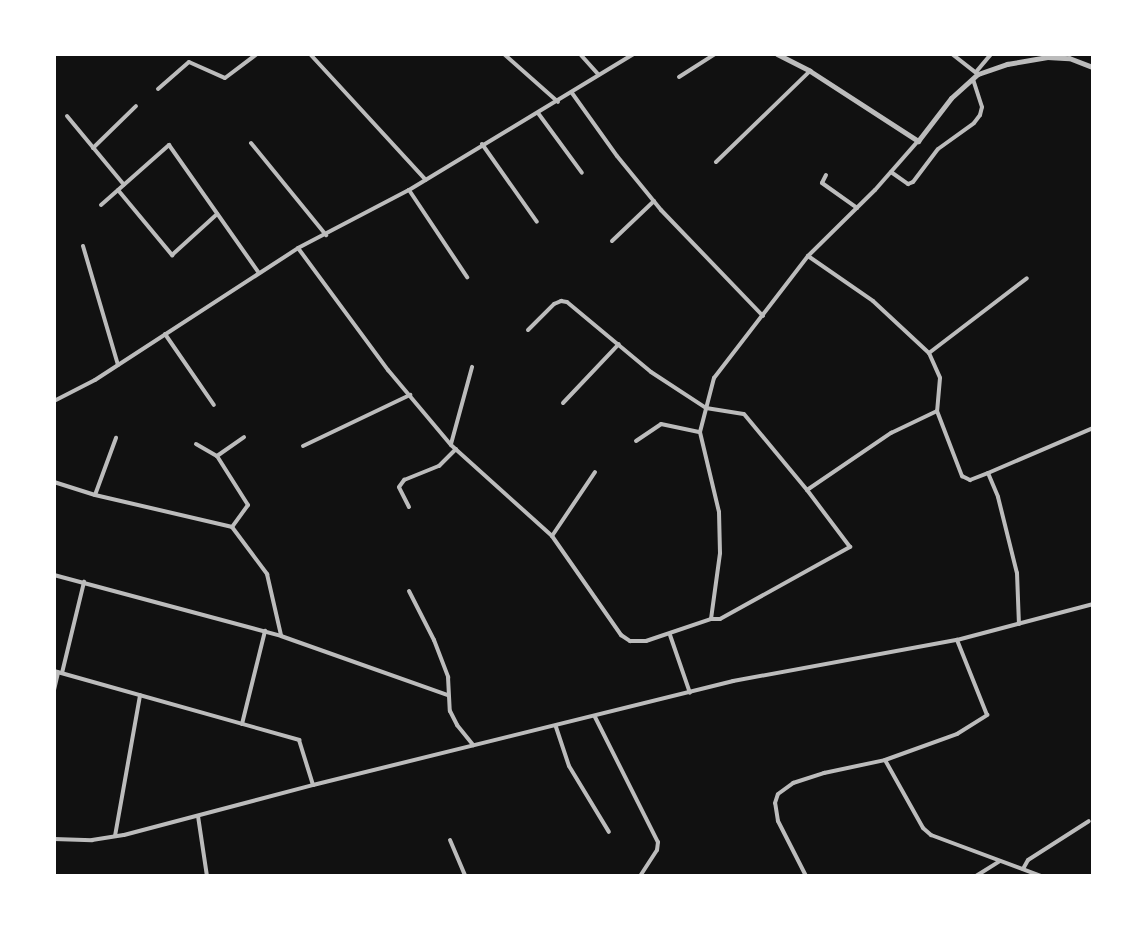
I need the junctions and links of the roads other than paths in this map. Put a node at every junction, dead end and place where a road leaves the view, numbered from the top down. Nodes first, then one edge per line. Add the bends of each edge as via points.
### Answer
1 (257, 54) edge
2 (310, 54) edge
3 (504, 54) edge
4 (580, 54) edge
5 (634, 54) edge
6 (715, 54) edge
7 (777, 54) edge
8 (952, 54) edge
9 (991, 54) edge
10 (1093, 67) edge
11 (810, 71) junction
12 (977, 73) junction
13 (599, 75) junction
14 (679, 77) dead end
15 (973, 79) junction
16 (158, 89) dead end
17 (572, 93) junction
18 (558, 102) junction
19 (136, 106) dead end
20 (538, 113) junction
21 (67, 116) dead end
22 (918, 141) junction
23 (251, 143) dead end
24 (482, 144) junction
25 (93, 148) junction
26 (716, 162) dead end
27 (582, 172) dead end
28 (891, 172) junction
29 (826, 175) dead end
30 (426, 180) junction
31 (124, 185) junction
32 (118, 190) junction
33 (409, 190) junction
34 (654, 201) junction
35 (101, 205) dead end
36 (857, 208) junction
37 (217, 214) junction
38 (537, 222) dead end
39 (326, 235) junction
40 (612, 241) dead end
41 (83, 246) dead end
42 (298, 248) junction
43 (808, 256) junction
44 (259, 273) junction
45 (467, 278) dead end
46 (1027, 278) dead end
47 (764, 316) junction
48 (528, 330) dead end
49 (165, 334) junction
50 (618, 344) junction
51 (929, 353) junction
52 (117, 365) junction
53 (472, 367) dead end
54 (410, 395) junction
55 (54, 401) edge
56 (563, 403) dead end
57 (214, 405) dead end
58 (706, 408) junction
59 (937, 411) junction
60 (1093, 428) edge
61 (700, 432) junction
62 (244, 437) dead end
63 (116, 438) dead end
64 (636, 441) dead end
65 (196, 444) dead end
66 (451, 445) junction
67 (303, 446) dead end
68 (456, 449) junction
69 (217, 456) junction
70 (595, 472) dead end
71 (988, 473) junction
72 (54, 482) edge
73 (807, 490) junction
74 (95, 495) junction
75 (409, 507) dead end
76 (232, 527) junction
77 (552, 536) junction
78 (54, 575) edge
79 (84, 582) junction
80 (409, 591) dead end
81 (1093, 604) edge
82 (711, 619) junction
83 (1019, 624) junction
84 (265, 631) junction
85 (670, 635) junction
86 (281, 636) junction
87 (957, 640) junction
88 (58, 672) edge
89 (54, 690) edge
90 (690, 693) junction
91 (140, 695) junction
92 (448, 695) junction
93 (595, 717) junction
94 (242, 724) junction
95 (556, 727) junction
96 (474, 746) junction
97 (885, 760) junction
98 (313, 785) junction
99 (198, 816) junction
100 (1089, 821) dead end
101 (609, 832) dead end
102 (115, 836) junction
103 (54, 839) edge
104 (450, 840) dead end
105 (1000, 861) junction
106 (1023, 869) junction
107 (207, 876) edge
108 (465, 876) edge
109 (640, 876) edge
110 (806, 876) edge
111 (976, 876) edge
112 (1041, 876) edge

1 - 16 street via 225,78 189,62
2 - 30 street
3 - 18 street
4 - 13 street
5 - 13 street
6 - 14 street
7 - 11 street
8 - 12 street
9 - 12 street
10 - 12 street via 1069,58 1047,57
11 - 22 street
11 - 26 street
12 - 15 street
13 - 17 street
15 - 22 street via 951,98
15 - 28 street via 982,106 974,123 938,149 914,182 908,184
17 - 18 street
17 - 34 street
18 - 20 street
19 - 25 street
20 - 24 street
20 - 27 street
21 - 25 street
22 - 28 street
23 - 39 street
24 - 30 street
24 - 38 street
25 - 31 street
28 - 36 street
29 - 36 street via 822,183
30 - 33 street
31 - 32 street
31 - 37 street via 169,145
32 - 35 street
32 - 37 street via 172,255
33 - 39 street
33 - 45 street
34 - 40 street
34 - 47 street
36 - 43 street
37 - 44 street
39 - 42 street
41 - 52 street
42 - 44 street
42 - 54 street
43 - 47 street
43 - 51 street via 873,300
44 - 49 street
46 - 51 street
47 - 58 street via 714,378
48 - 50 street via 554,304 567,302
49 - 52 street
49 - 57 street
50 - 56 street
50 - 58 street via 651,372
51 - 59 street via 940,378
52 - 55 street
53 - 66 street
54 - 66 street
54 - 67 street
58 - 61 street
58 - 73 street via 744,414
59 - 71 street via 962,476 970,480
59 - 73 street via 891,433
60 - 71 street
61 - 64 street via 661,424
61 - 82 street via 719,512 720,553
62 - 69 street
63 - 74 street
65 - 69 street
66 - 68 street
68 - 75 street via 439,466 404,480 399,487
68 - 77 street
69 - 76 street via 248,505
70 - 77 street
71 - 83 street via 1017,573
72 - 74 street
73 - 82 street via 850,547 720,619
74 - 76 street
76 - 86 street via 267,574
77 - 85 street via 621,635 630,641 646,641
78 - 79 street
79 - 84 street
79 - 88 street
80 - 92 street via 435,640 448,677
81 - 83 street
82 - 85 street
83 - 87 street
84 - 86 street
84 - 94 street
85 - 90 street
86 - 92 street
87 - 90 street via 733,681
87 - 97 street via 987,715 957,734
88 - 89 street
88 - 91 street
90 - 93 street
91 - 94 street
91 - 102 street
92 - 96 street via 457,725
93 - 95 street
93 - 109 street via 658,842
94 - 98 street via 299,740
95 - 96 street
95 - 101 street via 569,766
96 - 98 street
97 - 105 street via 923,828 931,835
97 - 110 street via 824,773 793,783 778,794 778,821
98 - 99 street
99 - 102 street
99 - 107 street
100 - 106 street via 1028,860
102 - 103 street
104 - 108 street
105 - 106 street
105 - 111 street
106 - 112 street

